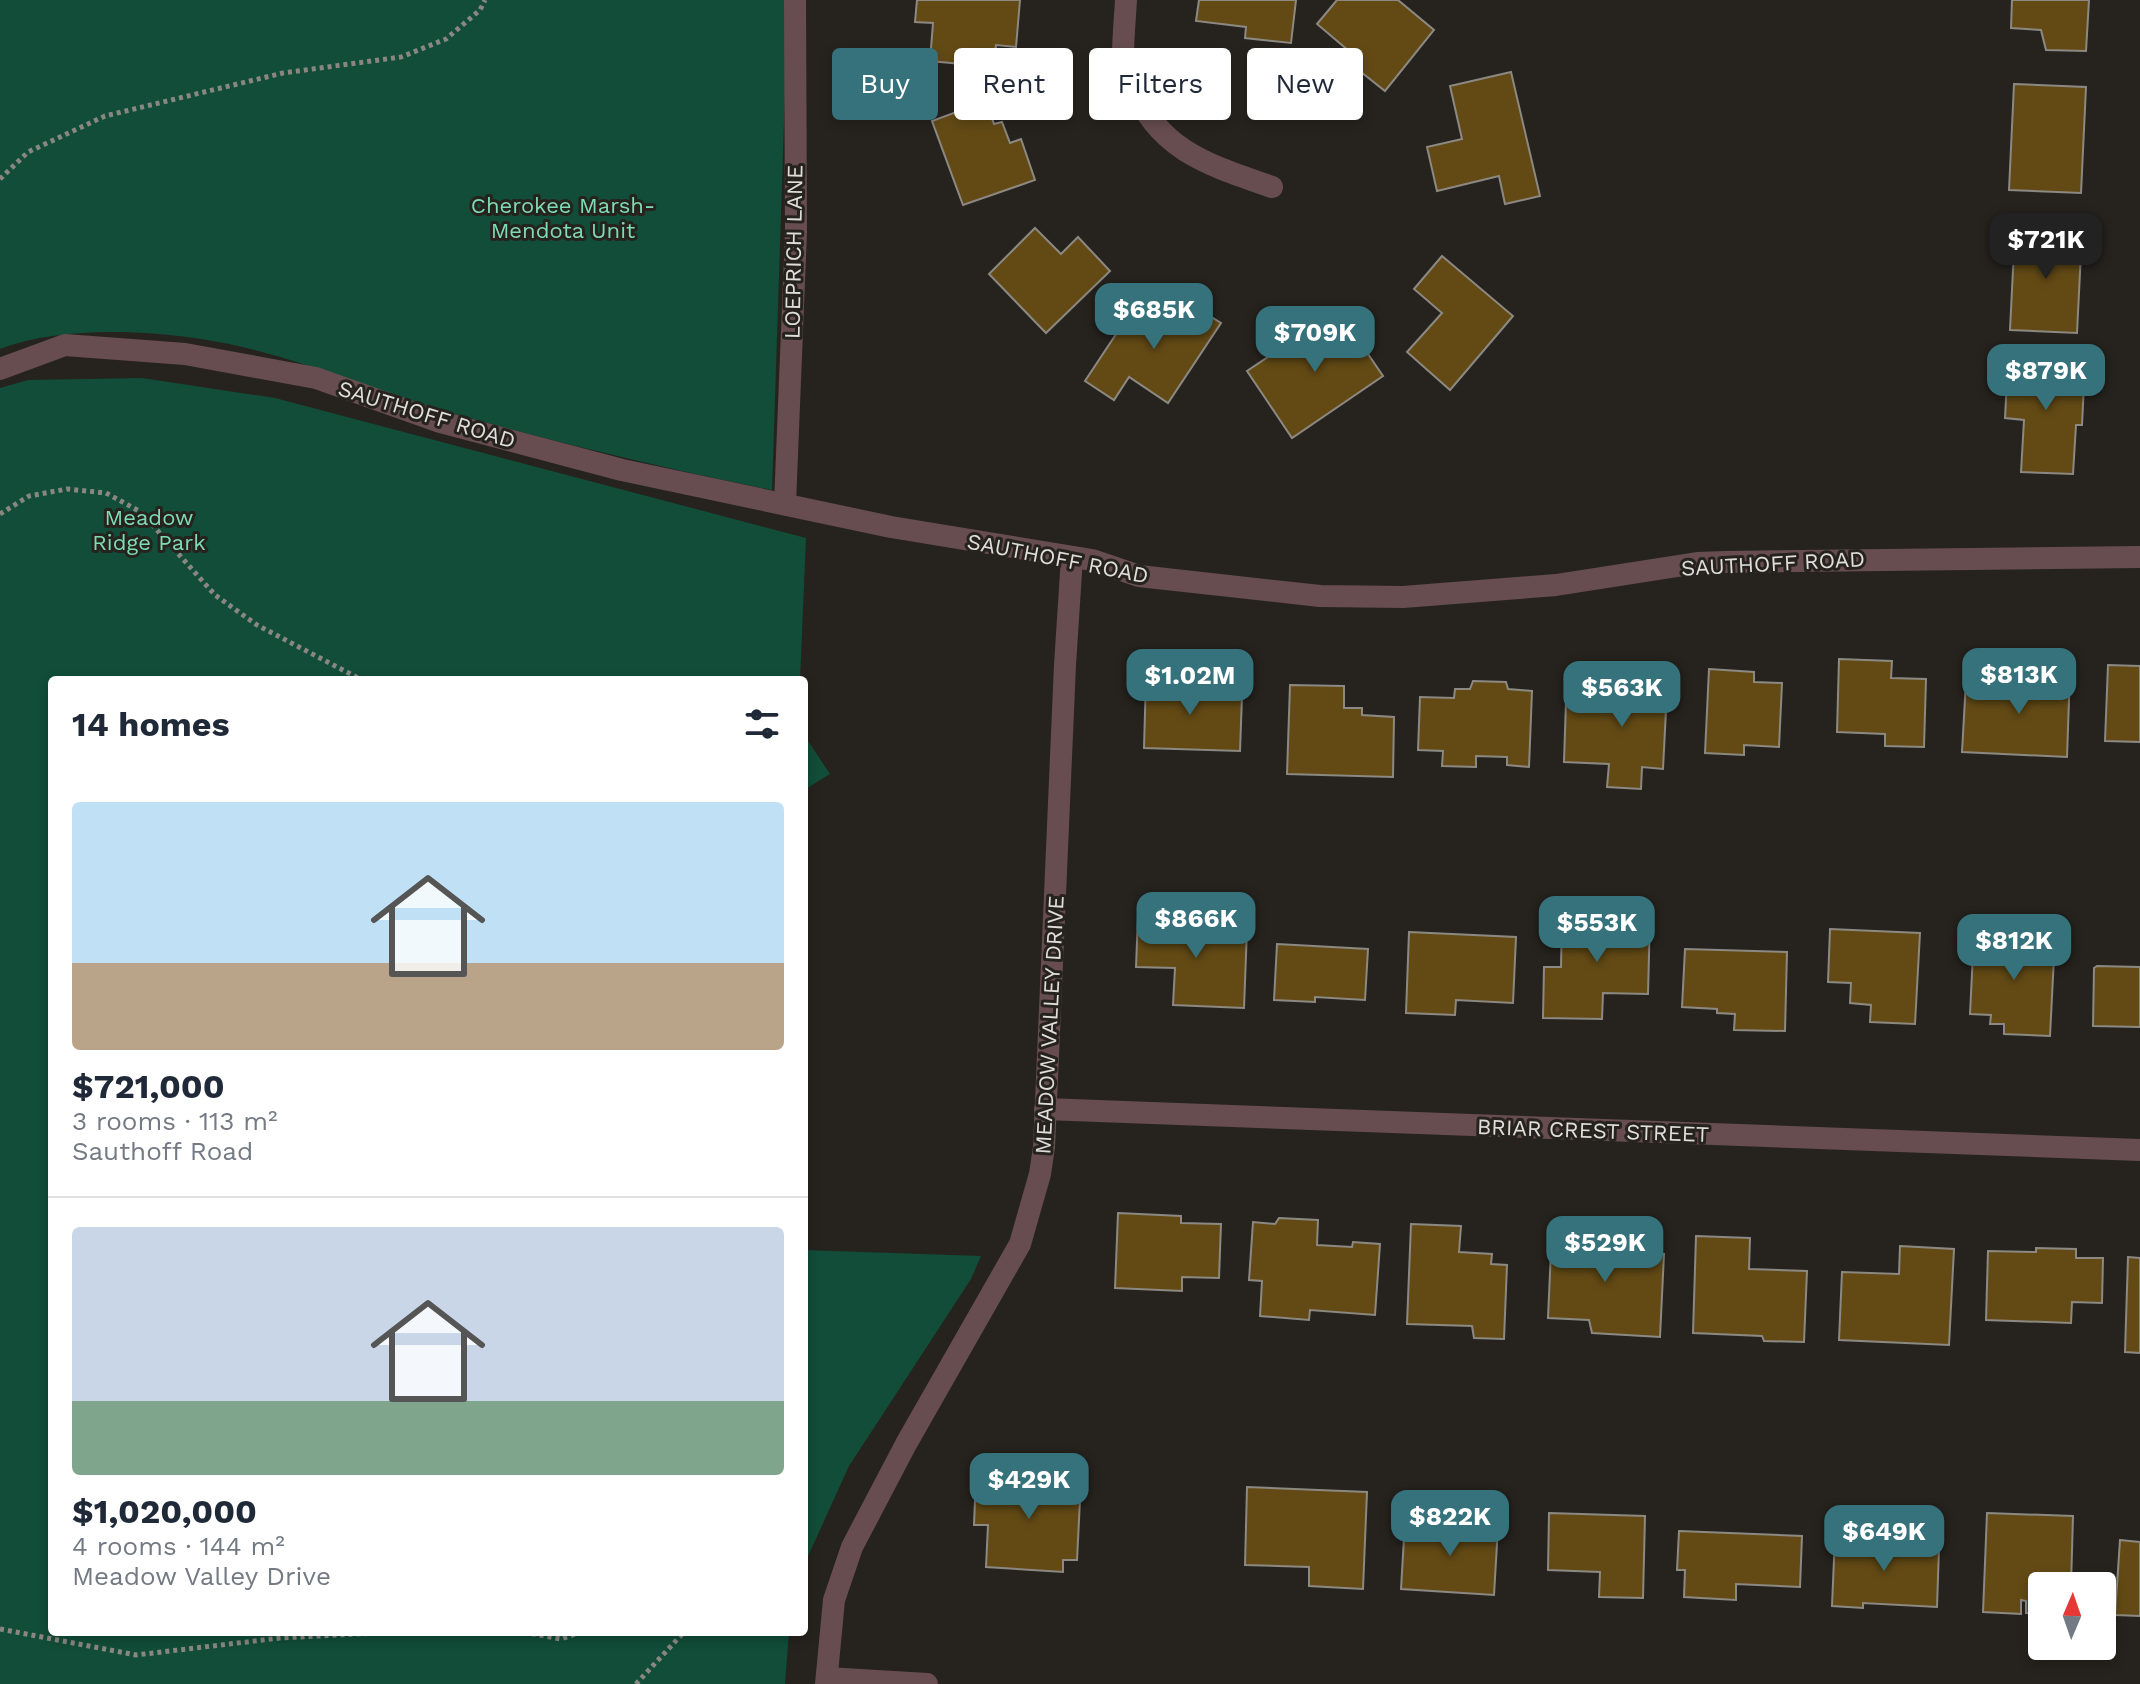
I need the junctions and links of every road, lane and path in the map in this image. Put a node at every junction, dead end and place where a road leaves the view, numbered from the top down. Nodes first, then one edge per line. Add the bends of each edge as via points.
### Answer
1 (485, 0) edge
2 (795, 0) edge
3 (1126, 0) edge
4 (0, 179) edge
5 (1272, 187) dead end
6 (0, 369) edge
7 (785, 504) junction
8 (0, 514) edge
9 (1072, 557) junction
10 (2140, 557) edge
11 (354, 676) edge
12 (1045, 1109) junction
13 (2140, 1150) edge
14 (0, 1629) edge
15 (319, 1636) edge
16 (545, 1636) edge
17 (570, 1636) edge
18 (680, 1636) edge
19 (826, 1681) edge
20 (636, 1684) edge
21 (927, 1684) edge

1 - 4 path via 446,39 401,57 283,73 105,116 28,152
2 - 7 street, LOEPRICH LANE via 796,232
3 - 5 street via 1123,59 1138,99 1158,128 1180,150
6 - 7 street, SAUTHOFF ROAD via 65,345 185,354 316,378 437,421 622,470
7 - 9 street, SAUTHOFF ROAD
8 - 11 path via 29,496 67,489 106,493 141,512 215,595 257,625
9 - 10 street, SAUTHOFF ROAD via 1139,576 1320,596 1403,597 1556,585 1697,563
9 - 12 street, MEADOW VALLEY DRIVE
12 - 13 street, BRIAR CREST STREET
12 - 19 street, MEADOW VALLEY DRIVE via 1040,1174 1020,1244 852,1547 834,1600
14 - 15 path via 136,1655
16 - 17 path
18 - 20 path
19 - 21 street

